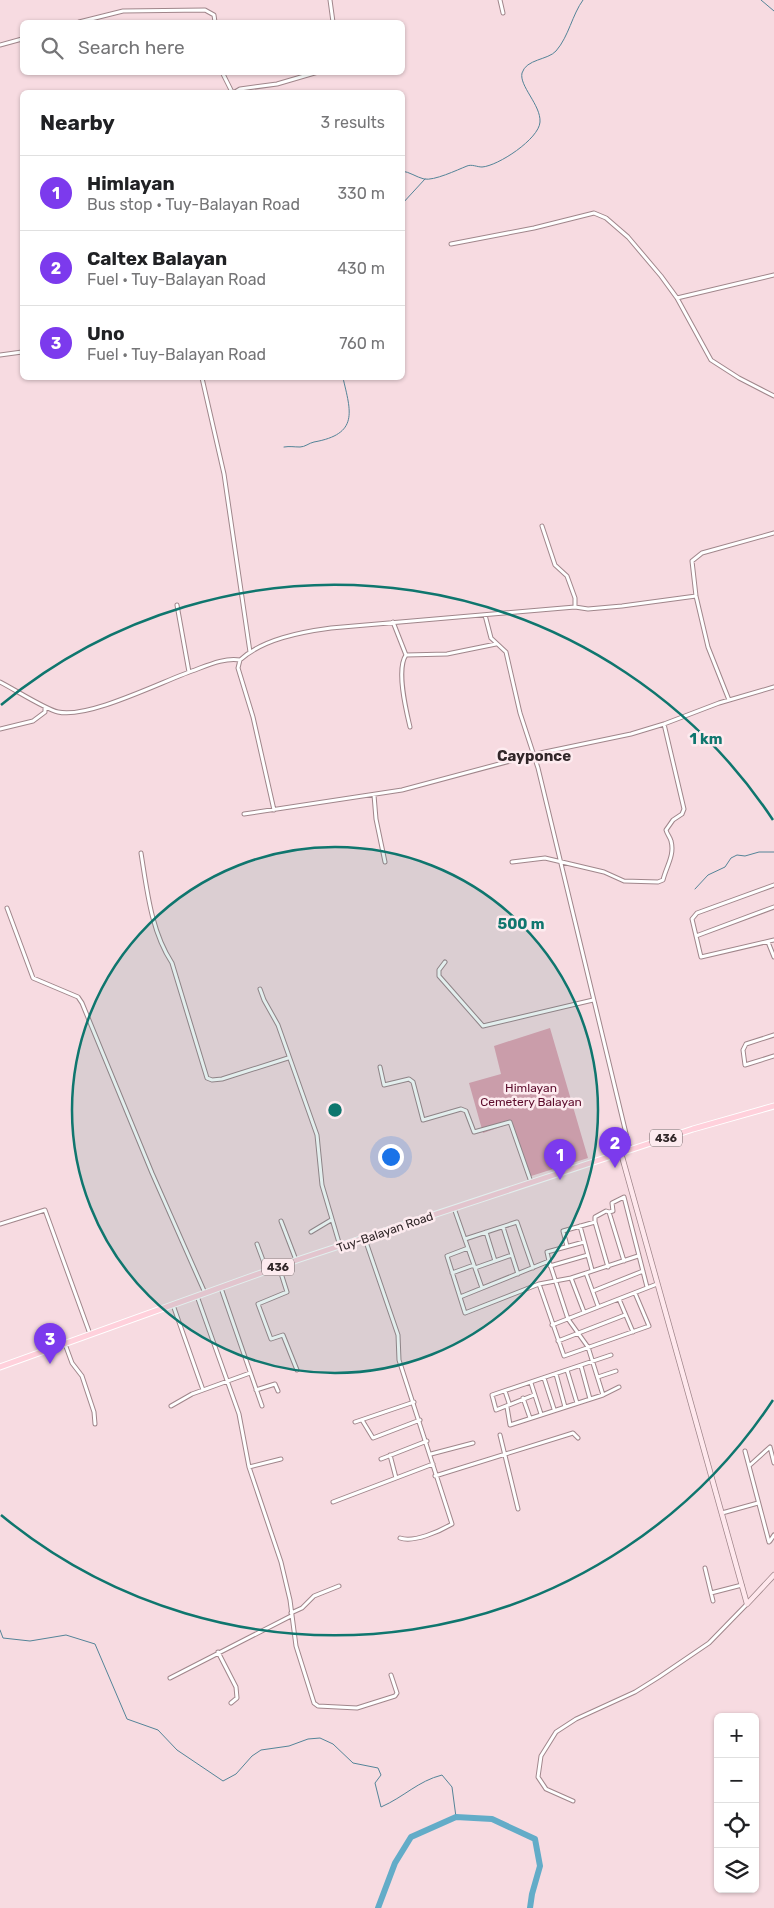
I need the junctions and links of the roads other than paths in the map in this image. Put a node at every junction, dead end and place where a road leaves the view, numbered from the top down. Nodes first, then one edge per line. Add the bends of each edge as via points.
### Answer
1 (330, 0) edge
2 (500, 0) edge
3 (503, 13) dead end
4 (87, 20) edge
5 (214, 20) edge
6 (333, 20) edge
7 (20, 40) edge
8 (0, 45) edge
9 (224, 75) edge
10 (308, 75) edge
11 (228, 84) junction
12 (240, 89) joint
13 (232, 90) edge
14 (451, 244) dead end
15 (774, 275) edge
16 (677, 298) junction
17 (20, 352) edge
18 (0, 354) edge
19 (202, 380) edge
20 (774, 396) edge
21 (542, 526) dead end
22 (774, 533) edge
23 (696, 596) junction
24 (177, 605) dead end
25 (575, 607) junction
26 (485, 615) junction
27 (393, 622) junction
28 (496, 644) junction
29 (250, 652) junction
30 (406, 656) junction
31 (240, 660) junction
32 (189, 672) junction
33 (0, 682) edge
34 (774, 686) edge
35 (729, 700) junction
36 (45, 706) junction
37 (664, 724) junction
38 (410, 727) dead end
39 (0, 729) edge
40 (535, 757) junction
41 (374, 795) junction
42 (274, 810) junction
43 (244, 814) dead end
44 (141, 853) dead end
45 (385, 862) dead end
46 (512, 862) dead end
47 (560, 862) junction
48 (774, 885) edge
49 (774, 907) edge
50 (8, 908) dead end
51 (696, 936) junction
52 (774, 940) edge
53 (768, 942) junction
54 (774, 957) edge
55 (444, 962) dead end
56 (260, 989) dead end
57 (593, 1000) junction
58 (774, 1035) edge
59 (774, 1056) edge
60 (288, 1058) junction
61 (380, 1067) dead end
62 (774, 1106) edge
63 (630, 1150) junction
64 (621, 1153) junction
65 (531, 1182) junction
66 (454, 1208) junction
67 (609, 1212) junction
68 (331, 1220) junction
69 (281, 1221) dead end
70 (595, 1222) junction
71 (0, 1224) edge
72 (580, 1226) junction
73 (503, 1227) junction
74 (311, 1232) dead end
75 (486, 1232) junction
76 (365, 1239) junction
77 (465, 1239) junction
78 (584, 1242) junction
79 (257, 1244) dead end
80 (567, 1246) junction
81 (340, 1247) junction
82 (468, 1248) junction
83 (512, 1255) junction
84 (588, 1255) junction
85 (638, 1256) junction
86 (297, 1260) junction
87 (495, 1261) junction
88 (624, 1261) junction
89 (549, 1263) junction
90 (279, 1267) junction
91 (475, 1267) junction
92 (608, 1267) junction
93 (533, 1268) junction
94 (592, 1270) junction
95 (267, 1271) junction
96 (643, 1271) junction
97 (452, 1273) junction
98 (586, 1273) junction
99 (518, 1274) junction
100 (571, 1278) junction
101 (554, 1279) junction
102 (539, 1284) junction
103 (658, 1284) junction
104 (647, 1287) junction
105 (220, 1288) junction
106 (482, 1288) junction
107 (593, 1291) junction
108 (205, 1293) junction
109 (635, 1293) junction
110 (197, 1296) junction
111 (460, 1297) junction
112 (619, 1299) junction
113 (173, 1304) junction
114 (598, 1306) junction
115 (584, 1312) junction
116 (625, 1315) junction
117 (568, 1319) junction
118 (552, 1325) junction
119 (633, 1332) junction
120 (578, 1334) junction
121 (90, 1335) junction
122 (558, 1341) junction
123 (65, 1344) junction
124 (588, 1347) junction
125 (611, 1355) dead end
126 (593, 1361) junction
127 (581, 1366) junction
128 (0, 1367) edge
129 (297, 1370) dead end
130 (568, 1370) junction
131 (616, 1371) dead end
132 (250, 1373) junction
133 (556, 1374) junction
134 (598, 1377) junction
135 (544, 1378) junction
136 (227, 1381) junction
137 (531, 1383) junction
138 (619, 1387) dead end
139 (203, 1390) junction
140 (256, 1390) junction
141 (278, 1391) dead end
142 (505, 1391) junction
143 (534, 1395) junction
144 (603, 1395) junction
145 (523, 1398) junction
146 (590, 1399) junction
147 (414, 1402) junction
148 (577, 1403) junction
149 (508, 1405) junction
150 (171, 1406) dead end
151 (262, 1406) dead end
152 (565, 1407) junction
153 (554, 1409) junction
154 (541, 1414) junction
155 (530, 1418) junction
156 (362, 1420) junction
157 (420, 1420) junction
158 (355, 1422) dead end
159 (95, 1424) dead end
160 (500, 1435) dead end
161 (578, 1438) dead end
162 (427, 1441) junction
163 (473, 1443) dead end
164 (745, 1451) dead end
165 (430, 1454) junction
166 (390, 1455) junction
167 (505, 1455) junction
168 (281, 1458) dead end
169 (381, 1459) dead end
170 (774, 1463) edge
171 (433, 1464) junction
172 (749, 1466) junction
173 (249, 1467) junction
174 (435, 1476) junction
175 (396, 1478) junction
176 (333, 1502) dead end
177 (758, 1503) junction
178 (518, 1508) dead end
179 (722, 1513) junction
180 (774, 1535) edge
181 (400, 1538) dead end
182 (704, 1568) dead end
183 (774, 1575) edge
184 (339, 1586) dead end
185 (742, 1586) junction
186 (711, 1593) junction
187 (713, 1601) dead end
188 (747, 1604) junction
189 (291, 1615) junction
190 (218, 1652) junction
191 (391, 1675) dead end
192 (170, 1678) dead end
193 (231, 1703) dead end
194 (573, 1801) dead end

1 - 6 street
2 - 3 street
4 - 5 street via 123,11 205,10 212,13
7 - 8 street
9 - 11 street
10 - 12 street via 277,84
11 - 12 street
11 - 13 street
14 - 16 street via 594,213 606,218 628,238
15 - 16 street
16 - 20 street via 711,360
17 - 18 street
19 - 29 street via 224,474
21 - 25 street via 556,565 567,576
22 - 23 street via 693,558
23 - 25 street via 622,606
23 - 35 street via 710,654
24 - 32 street
25 - 26 street
26 - 27 street
26 - 28 street via 488,632
27 - 29 street via 303,632
27 - 30 street
28 - 30 street via 447,654
28 - 40 street via 506,652 520,713
29 - 31 street
30 - 38 street via 403,660 403,684
31 - 32 street via 228,660
31 - 42 street via 238,668
32 - 36 street via 102,706 77,712 59,712
33 - 36 street
34 - 35 street
35 - 37 street
36 - 39 street via 40,718
37 - 40 street
37 - 47 street via 684,809 666,830 671,841 671,858 663,880 624,881 604,872
40 - 41 street
40 - 47 street
41 - 42 street
41 - 45 street via 379,844
42 - 43 street
44 - 60 street via 157,932 172,962 207,1078 222,1078
46 - 47 street via 545,858
47 - 57 street
48 - 51 street via 697,913 692,919
49 - 51 street
50 - 108 street via 33,978 78,996 82,1003
51 - 53 street via 701,957
52 - 53 street
53 - 54 street
55 - 57 street via 439,976 483,1026
56 - 60 street via 275,1017
57 - 63 street
58 - 59 street via 746,1044 745,1065
60 - 68 street via 317,1135 322,1185
61 - 65 street via 384,1085 413,1082 423,1120 461,1109 466,1111 474,1132 510,1122
62 - 63 main road, Tuy-Balayan Road / 436
63 - 64 main road, Tuy-Balayan Road / 436
64 - 65 main road, Tuy-Balayan Road / 436
64 - 103 street
65 - 66 main road, Tuy-Balayan Road / 436
66 - 76 main road, Tuy-Balayan Road / 436
66 - 77 street
67 - 70 street via 595,1217
67 - 85 street via 613,1211 614,1200 624,1197
67 - 88 street
68 - 74 street
68 - 81 street
69 - 86 street
70 - 72 street
70 - 92 street
71 - 121 street via 45,1210
72 - 78 street
72 - 80 street via 563,1231
73 - 75 street
73 - 83 street
73 - 93 street via 517,1222
75 - 77 street
75 - 87 street
76 - 81 main road, Tuy-Balayan Road / 436
76 - 147 street via 398,1335 399,1360
77 - 82 street
78 - 80 street
78 - 84 street
79 - 95 street
80 - 89 street via 547,1252
81 - 86 main road, Tuy-Balayan Road / 436
82 - 91 street
82 - 97 street via 447,1256
83 - 87 street
83 - 99 street
84 - 89 street
84 - 94 street
85 - 88 street
85 - 96 street
86 - 90 main road, Tuy-Balayan Road / 436
87 - 91 street
88 - 92 street
89 - 93 street
89 - 101 street
90 - 95 main road, Tuy-Balayan Road / 436
90 - 129 street via 287,1292 258,1304 271,1340 283,1335
91 - 97 street
91 - 106 street
92 - 94 street
93 - 99 street
94 - 98 street
95 - 105 main road, Tuy-Balayan Road / 436
96 - 104 street
96 - 107 street
97 - 111 street
98 - 100 street
98 - 107 street
99 - 106 street
100 - 101 street
100 - 115 street
101 - 102 street
101 - 117 street
102 - 111 street via 465,1313
102 - 118 street
103 - 104 street
103 - 179 street
104 - 109 street
105 - 108 main road, Tuy-Balayan Road / 436
105 - 132 street
106 - 111 street
107 - 114 street
108 - 110 main road, Tuy-Balayan Road / 436
109 - 112 street
109 - 119 street via 649,1326
110 - 113 main road, Tuy-Balayan Road / 436
110 - 136 street
112 - 114 street
112 - 116 street
113 - 121 main road, Tuy-Balayan Road / 436
113 - 139 street
114 - 115 street
115 - 117 street
116 - 119 street
116 - 120 street
117 - 118 street
117 - 120 street
118 - 122 street
119 - 124 street
120 - 122 street
120 - 124 street
121 - 123 main road, Tuy-Balayan Road / 436
122 - 124 street via 564,1356
123 - 128 main road, Tuy-Balayan Road / 436
123 - 159 street via 72,1363 81,1373
124 - 126 street
125 - 126 street
126 - 127 street
126 - 134 street
127 - 130 street
127 - 146 street
130 - 133 street
130 - 148 street
131 - 134 street
132 - 136 street
132 - 140 street
133 - 135 street
133 - 152 street
134 - 144 street
135 - 137 street
135 - 153 street
136 - 139 street
136 - 173 street via 239,1414
137 - 142 street
137 - 143 street
138 - 144 street
139 - 150 street
140 - 141 street via 275,1384
140 - 151 street
142 - 149 street
142 - 149 street via 492,1395 496,1410
143 - 145 street
143 - 154 street
144 - 146 street
145 - 149 street
145 - 155 street
146 - 148 street
147 - 156 street
147 - 157 street
148 - 152 street
149 - 155 street via 510,1425
152 - 153 street
153 - 154 street
154 - 155 street
156 - 157 street via 373,1438
156 - 158 street
157 - 162 street
160 - 167 street
161 - 167 street via 573,1433
162 - 165 street
162 - 166 street
163 - 165 street
164 - 172 street
165 - 171 street
166 - 169 street
166 - 175 street
167 - 174 street
167 - 178 street
168 - 173 street
170 - 172 street via 770,1447
171 - 174 street
171 - 175 street
172 - 177 street
173 - 189 street via 281,1562
174 - 181 street via 452,1525 409,1540
175 - 176 street
177 - 179 street
177 - 180 street via 769,1542
179 - 185 street
182 - 186 street
183 - 188 street
184 - 189 street via 314,1596
185 - 186 street
185 - 188 street
186 - 187 street
188 - 194 street via 709,1643 659,1677 556,1732 541,1756 538,1776 546,1789
189 - 190 street
189 - 191 street via 296,1646 316,1706 357,1708 395,1696 397,1693
190 - 192 street
190 - 193 street via 237,1693 236,1701

